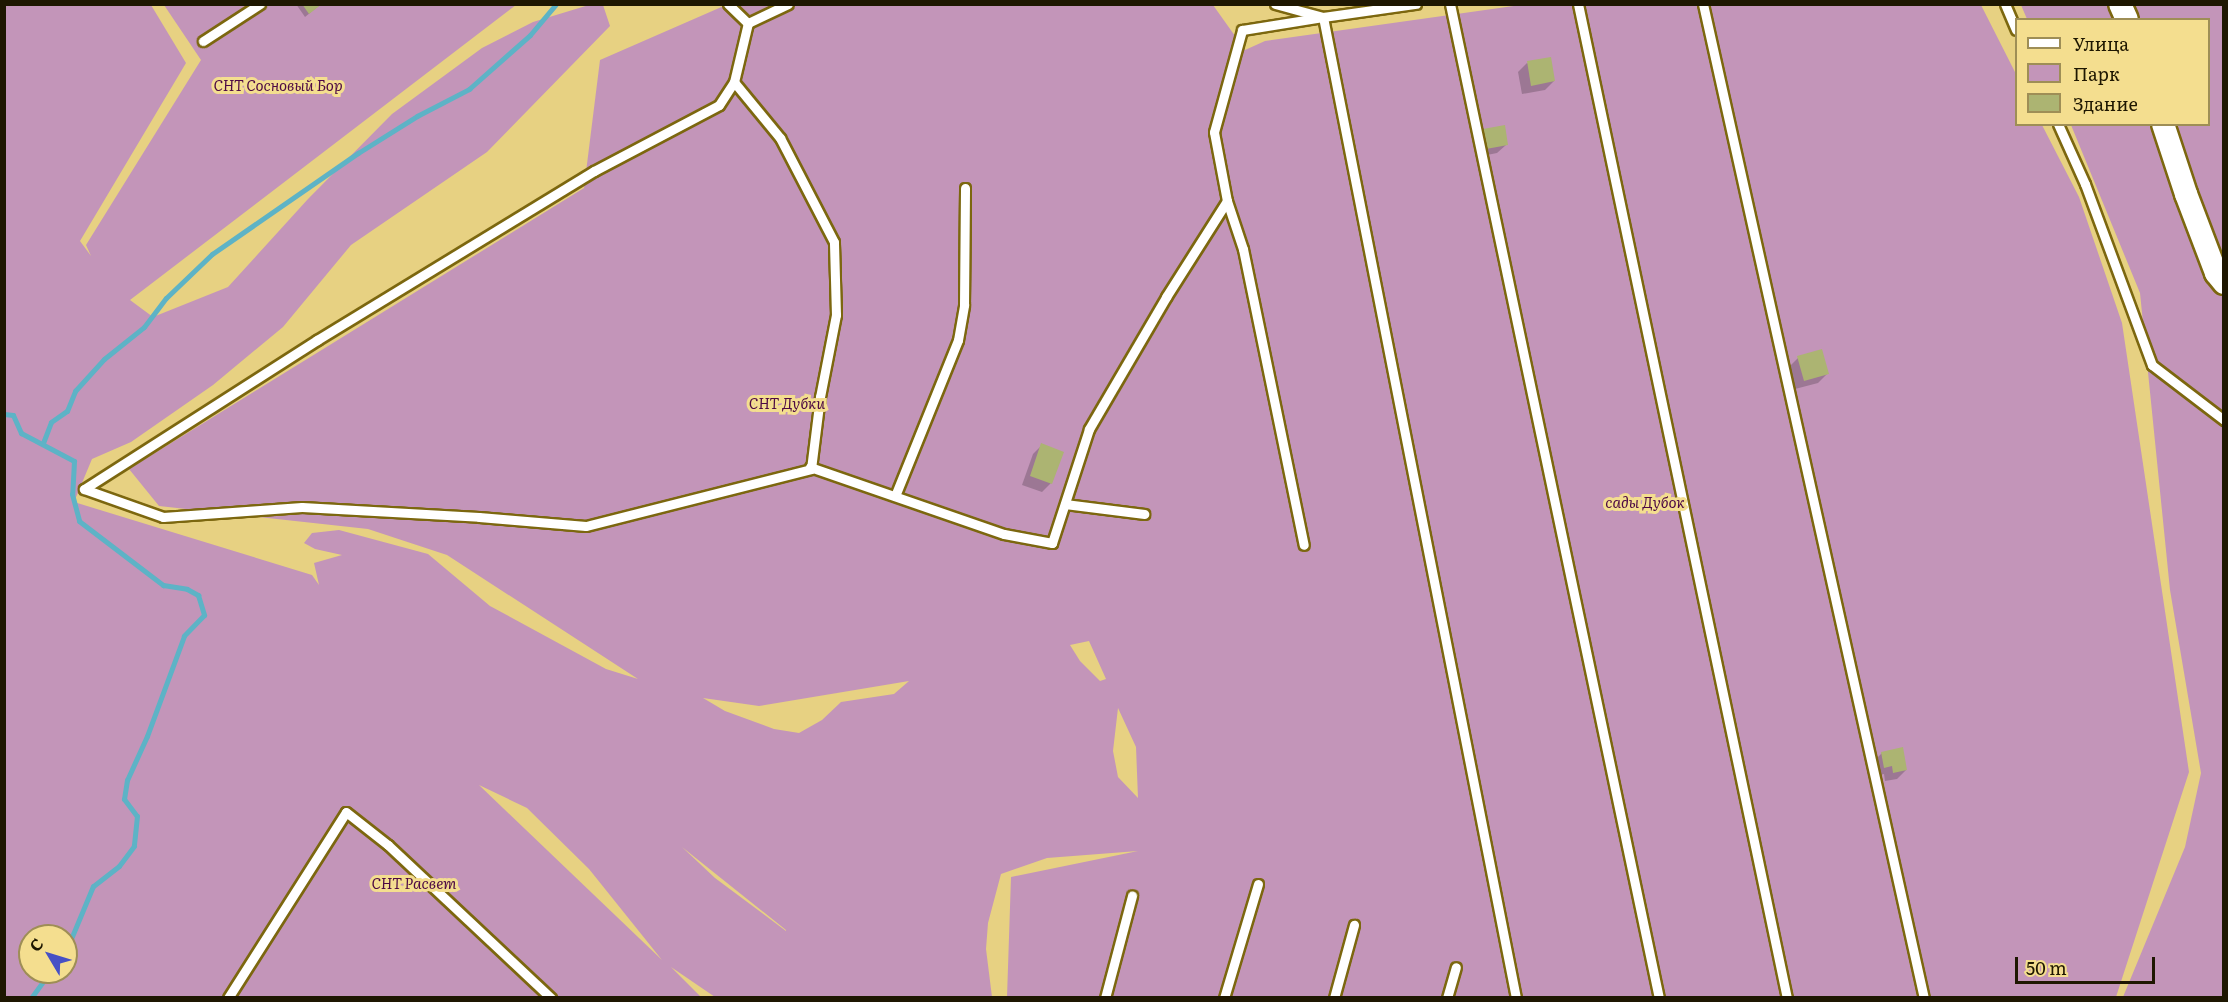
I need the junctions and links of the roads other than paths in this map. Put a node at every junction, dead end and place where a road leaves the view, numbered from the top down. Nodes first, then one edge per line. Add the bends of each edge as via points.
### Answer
1 (260, 4) edge
2 (728, 4) edge
3 (788, 4) edge
4 (1275, 4) edge
5 (1450, 4) edge
6 (1578, 4) edge
7 (1702, 4) edge
8 (2005, 4) edge
9 (2120, 4) edge
10 (1409, 5) edge
11 (1323, 17) junction
12 (2126, 18) edge
13 (748, 24) junction
14 (2015, 28) edge
15 (204, 41) dead end
16 (734, 82) junction
17 (2059, 126) edge
18 (2164, 126) edge
19 (965, 188) dead end
20 (1227, 201) junction
21 (2223, 283) edge
22 (2223, 420) edge
23 (810, 467) junction
24 (895, 496) junction
25 (1065, 504) junction
26 (1144, 514) dead end
27 (1304, 545) dead end
28 (1258, 884) dead end
29 (1132, 896) dead end
30 (1354, 925) dead end
31 (1456, 967) dead end
32 (228, 998) edge
33 (551, 998) edge
34 (1105, 998) edge
35 (1224, 998) edge
36 (1334, 998) edge
37 (1447, 998) edge
38 (1516, 998) edge
39 (1659, 998) edge
40 (1787, 998) edge
41 (1924, 998) edge

1 - 15 lane
2 - 13 lane
3 - 13 lane
4 - 11 lane
5 - 39 lane
6 - 40 lane
7 - 41 lane
8 - 14 lane
9 - 12 street
10 - 11 lane
11 - 20 lane via 1242,30 1214,132
11 - 38 lane
13 - 16 lane
16 - 23 lane via 780,138 834,242 836,315
16 - 23 lane via 719,105 594,171 317,340 84,489 163,517 302,507 586,526
17 - 22 lane via 2085,184 2152,364
18 - 21 street via 2193,214
19 - 24 lane via 964,305 958,340
20 - 25 lane via 1089,429
20 - 27 lane via 1243,249
23 - 24 lane
24 - 25 lane via 1004,534 1052,543
25 - 26 lane
28 - 35 lane
29 - 34 lane
30 - 36 lane
31 - 37 lane
32 - 33 lane via 346,812 388,846

